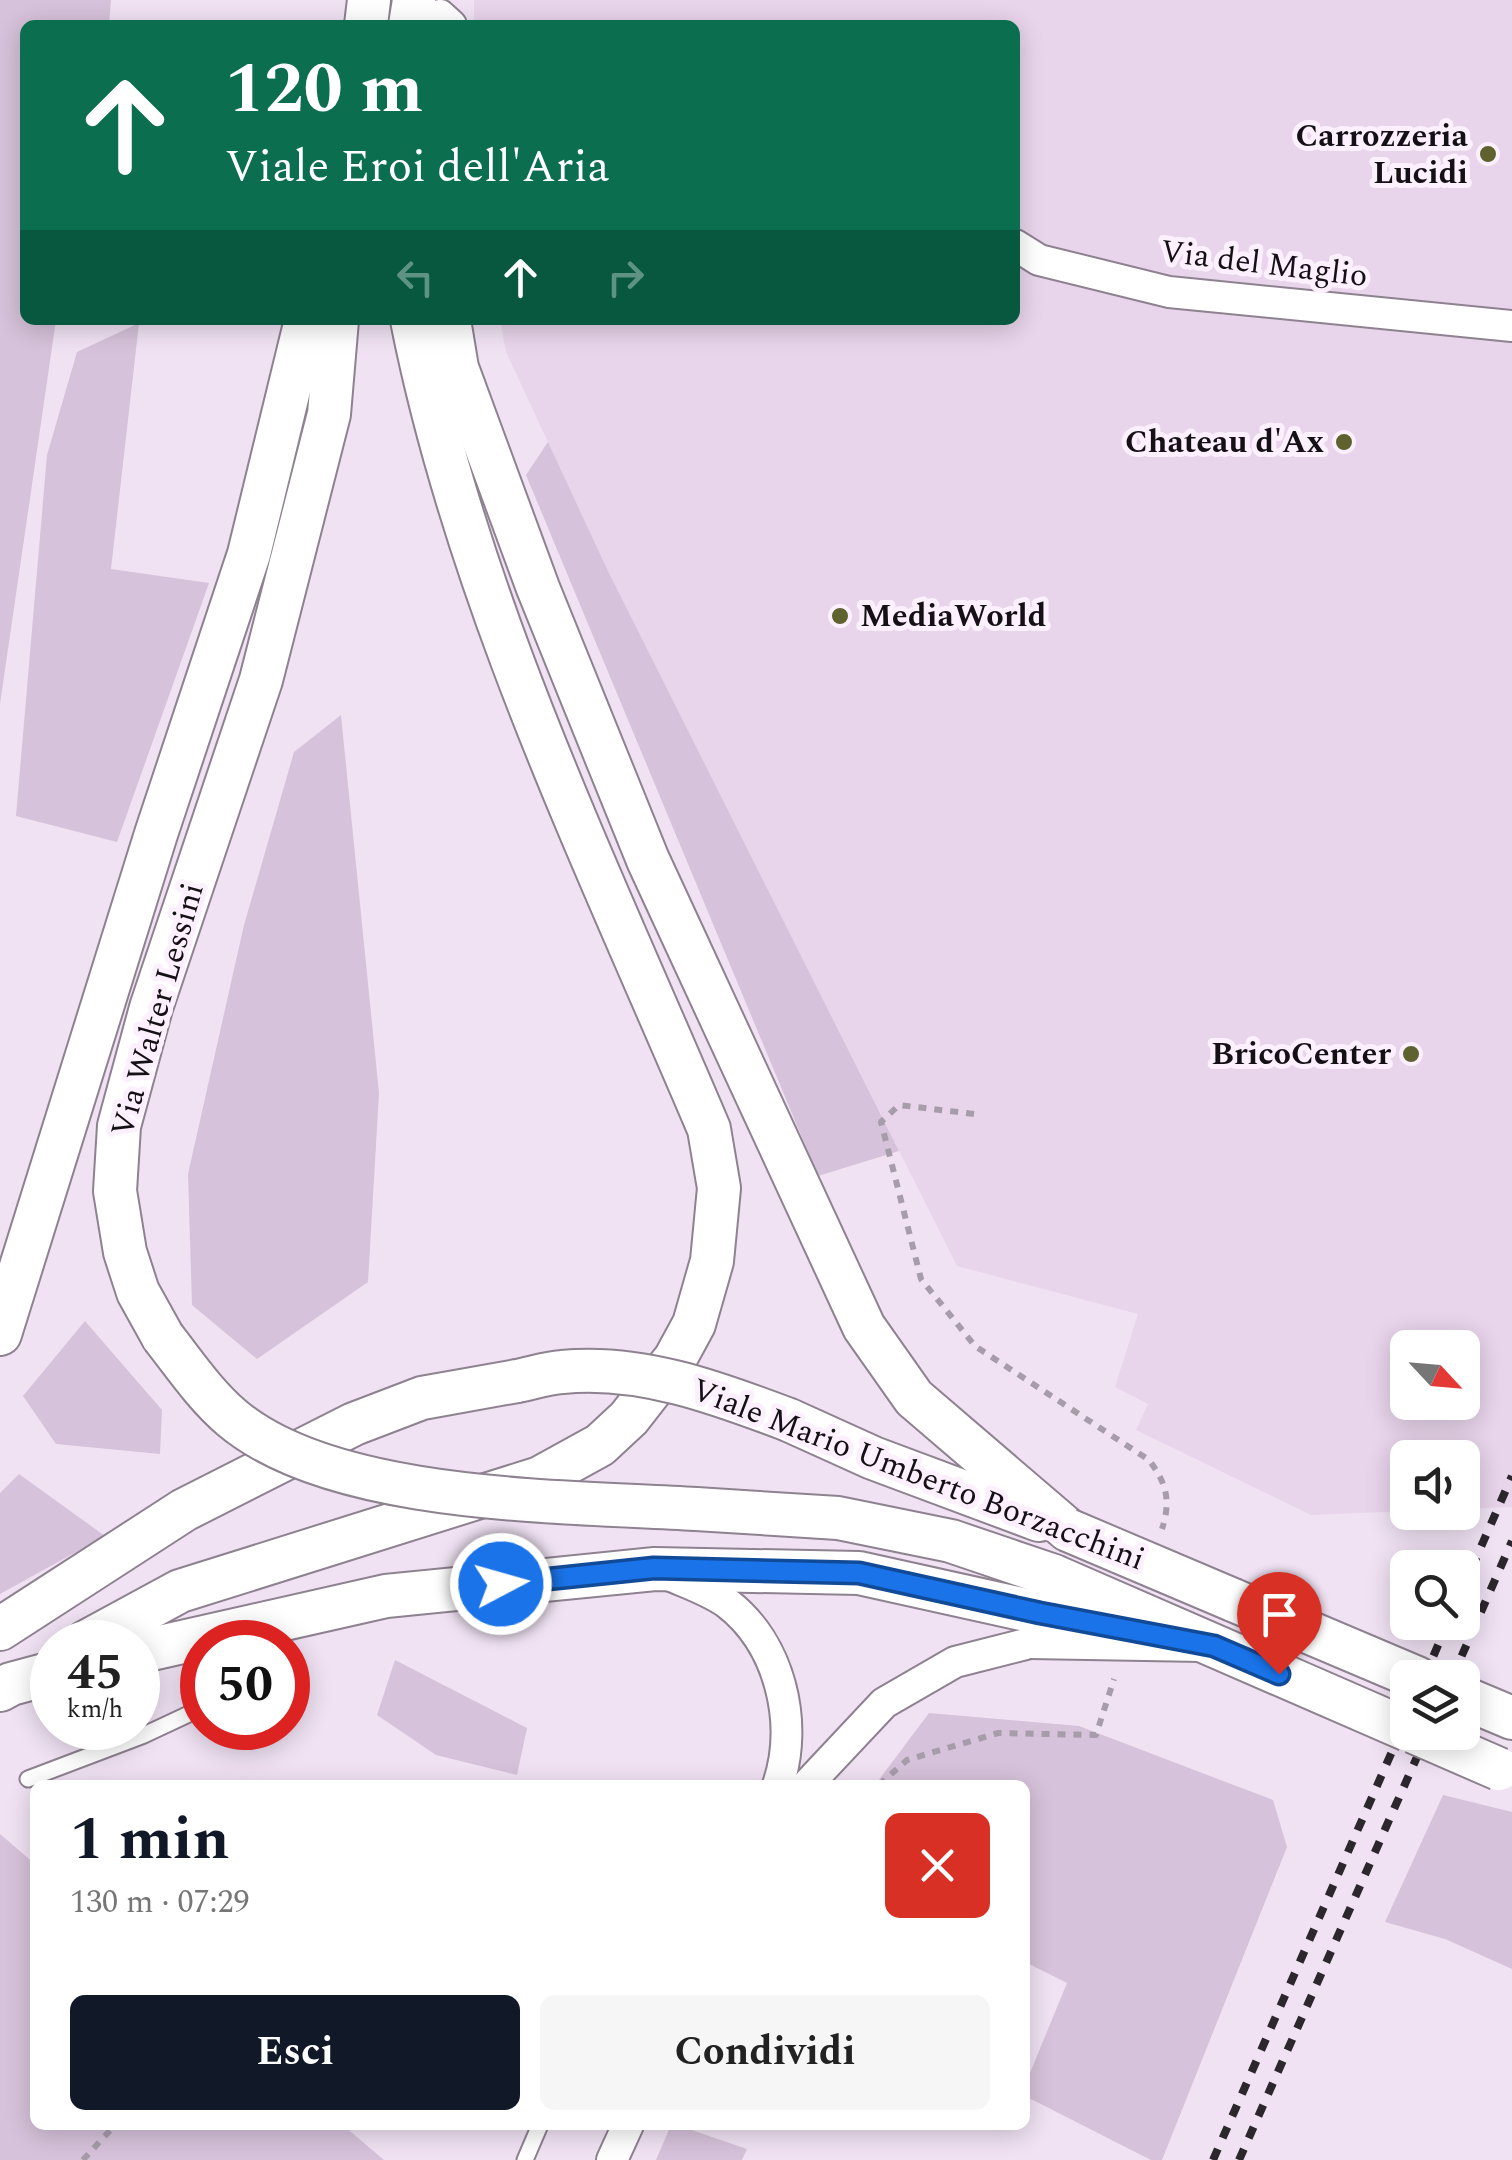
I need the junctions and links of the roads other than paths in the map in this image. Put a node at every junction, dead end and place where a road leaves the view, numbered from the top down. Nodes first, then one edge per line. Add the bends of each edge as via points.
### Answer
1 (1020, 248) edge
2 (305, 325) edge
3 (337, 325) edge
4 (413, 325) edge
5 (450, 325) edge
6 (1512, 326) edge
7 (0, 1334) edge
8 (1068, 1530) junction
9 (654, 1568) junction
10 (1041, 1610) junction
11 (127, 1620) edge
12 (0, 1628) edge
13 (160, 1647) edge
14 (1390, 1667) edge
15 (30, 1673) edge
16 (30, 1680) edge
17 (5, 1687) edge
18 (1480, 1705) edge
19 (180, 1717) edge
20 (1512, 1718) edge
21 (1390, 1722) edge
22 (1453, 1750) edge
23 (1508, 1775) edge
24 (28, 1778) dead end
25 (780, 1780) edge
26 (812, 1780) edge
27 (538, 2130) edge
28 (626, 2130) edge
29 (525, 2160) edge
30 (612, 2160) edge

1 - 6 street, Via del Maglio via 1040,260 1170,292
2 - 7 main road, Via Walter Lessini via 248,554
3 - 10 main road, Via Walter Lessini, bridge via 329,414 261,680 152,1008 120,1126 115,1190 138,1292 163,1337 234,1420 321,1467 466,1495 838,1518 951,1541
4 - 11 main road via 428,399 514,671 709,1129 719,1188 712,1261 676,1359 600,1446 540,1478 180,1592
5 - 8 main road via 457,368 538,588 648,860 864,1328 914,1398
8 - 12 main road, Viale Mario Umberto Borzacchini, bridge via 713,1392 640,1376 564,1372 422,1398 354,1424 184,1510
8 - 14 main road, Viale Mario Umberto Borzacchini, bridge
9 - 10 main road via 859,1573
9 - 13 main road via 386,1596
9 - 25 street via 728,1604 778,1672 787,1718
10 - 21 main road, bridge via 1214,1646
10 - 26 street via 884,1703
15 - 17 main road
16 - 17 main road
18 - 20 main road
19 - 24 lane
22 - 23 main road, bridge
27 - 29 lane
28 - 30 street

